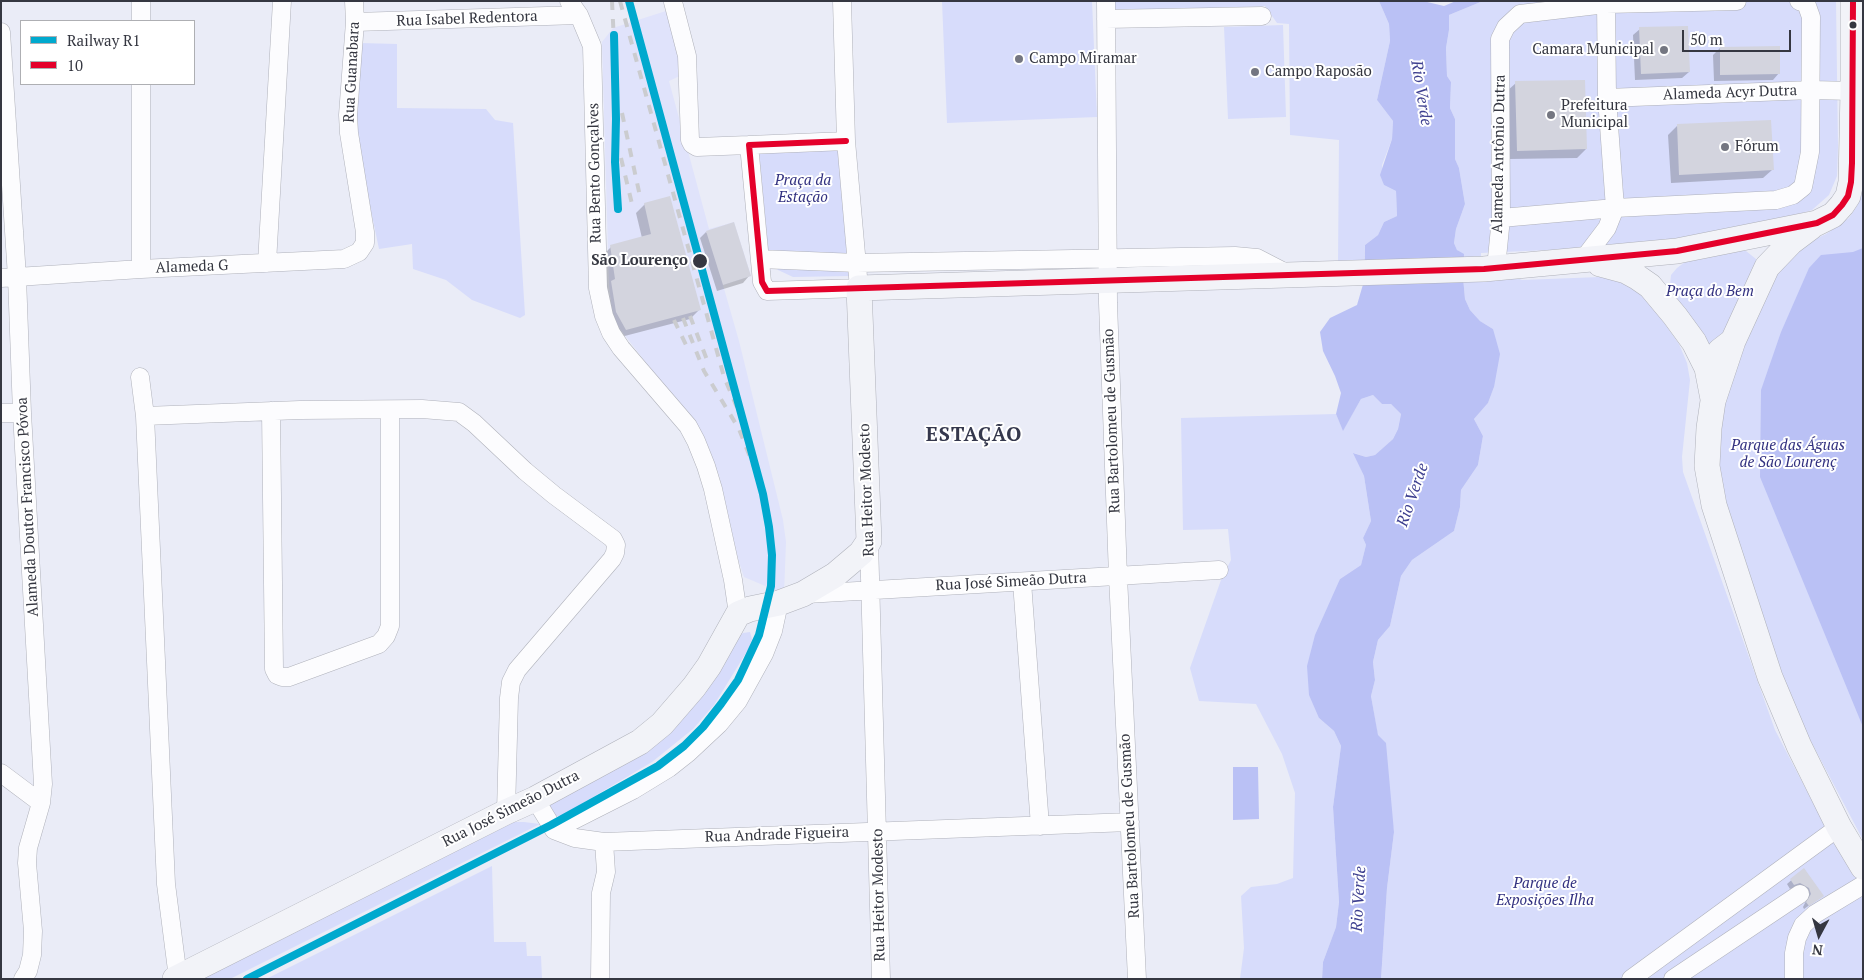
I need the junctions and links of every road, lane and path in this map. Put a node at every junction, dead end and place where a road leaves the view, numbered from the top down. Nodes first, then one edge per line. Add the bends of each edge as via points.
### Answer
1 (141, 1) edge
2 (282, 1) edge
3 (354, 1) edge
4 (842, 1) edge
5 (1106, 1) edge
6 (1737, 1) edge
7 (1799, 1) edge
8 (1853, 1) edge
9 (673, 2) edge
10 (1606, 3) edge
11 (574, 8) edge
12 (1262, 16) dead end
13 (1106, 19) junction
14 (141, 20) edge
15 (355, 22) junction
16 (1, 32) edge
17 (141, 85) edge
18 (1811, 90) junction
19 (1853, 91) junction
20 (1607, 98) junction
21 (846, 141) junction
22 (749, 145) junction
23 (1615, 208) junction
24 (1501, 218) junction
25 (1817, 223) junction
26 (366, 232) joint
27 (1742, 239) junction
28 (1677, 251) junction
29 (760, 259) junction
30 (1582, 261) junction
31 (267, 264) junction
32 (1767, 266) junction
33 (1490, 268) junction
34 (141, 269) junction
35 (1108, 269) junction
36 (858, 275) junction
37 (9, 277) edge
38 (1659, 296) junction
39 (1733, 341) junction
40 (1694, 342) junction
41 (140, 378) dead end
42 (1713, 401) junction
43 (390, 410) junction
44 (271, 411) junction
45 (1, 413) edge
46 (22, 413) junction
47 (145, 416) junction
48 (870, 541) junction
49 (1219, 570) dead end
50 (1118, 576) junction
51 (1022, 582) junction
52 (870, 590) junction
53 (803, 594) junction
54 (779, 603) junction
55 (738, 614) junction
56 (1, 773) edge
57 (535, 799) junction
58 (42, 803) junction
59 (506, 812) junction
60 (1130, 822) junction
61 (1040, 826) junction
62 (1839, 826) junction
63 (554, 830) junction
64 (878, 831) junction
65 (604, 842) junction
66 (1863, 867) edge
67 (1863, 886) edge
68 (1800, 894) dead end
69 (176, 978) edge
70 (23, 979) edge
71 (600, 979) edge
72 (882, 979) edge
73 (1137, 979) edge
74 (1631, 979) edge
75 (1673, 979) edge
76 (1794, 979) edge

1 - 14 street
2 - 31 street
3 - 15 street, Rua Guanabara
4 - 21 street, Rua Heitor Modesto
5 - 13 street, Rua Bartolomeu de Gusmão
6 - 10 street
7 - 18 street via 1806,3 1811,17
8 - 19 main road
9 - 22 street via 687,56 692,144
10 - 20 street
10 - 24 street, Alameda Antônio Dutra via 1520,14 1506,27 1500,39
11 - 15 street, Rua Isabel Redentora
11 - 55 street, Rua Bento Gonçalves via 592,46 598,288 604,316 621,348 688,426 696,441 713,489
12 - 13 street
13 - 35 street, Rua Bartolomeu de Gusmão
15 - 26 street, Rua Guanabara via 348,115
16 - 37 street, Alameda Doutor Francisco Póvoa
17 - 34 street
18 - 19 street, Alameda Acyr Dutra
18 - 20 street, Alameda Acyr Dutra
18 - 23 street via 1809,160 1803,187 1793,195 1776,200
19 - 25 main road via 1848,196 1833,214
20 - 23 street
21 - 22 street
21 - 36 street, Rua Heitor Modesto
22 - 29 street
23 - 24 street
23 - 30 street via 1607,228
24 - 33 street, Alameda Antônio Dutra
25 - 27 main road
25 - 32 main road via 1791,242
26 - 31 street, Alameda G via 365,243 359,252 344,259
27 - 28 main road
27 - 32 main road via 1755,248
28 - 30 main road
28 - 38 main road via 1662,269 1658,280
29 - 36 street
29 - 36 street via 762,282 767,291
30 - 33 main road
30 - 38 main road via 1626,270
31 - 34 street, Alameda G
32 - 39 main road
33 - 35 main road via 1316,275
34 - 37 street, Alameda G
35 - 36 main road
35 - 50 street, Rua Bartolomeu de Gusmão
36 - 48 main road, Rua Heitor Modesto
37 - 46 street, Alameda Doutor Francisco Póvoa
38 - 40 main road
39 - 40 main road via 1714,353
39 - 42 main road
40 - 42 main road via 1707,368
41 - 47 street
42 - 62 main road via 1707,466 1714,506 1770,677 1799,746
43 - 44 street
43 - 44 street via 390,626 379,644 289,677 277,675 274,669
43 - 59 street via 459,412 525,471 613,539 616,545 612,559 517,670 511,682
44 - 47 street
45 - 46 street
46 - 58 street, Alameda Doutor Francisco Póvoa via 44,784
47 - 69 street via 166,884
48 - 52 street, Rua Heitor Modesto
48 - 53 main road, Rua José Simeão Dutra via 861,554 836,575
49 - 50 street, Rua José Simeão Dutra
50 - 51 street, Rua José Simeão Dutra
50 - 60 street, Rua Bartolomeu de Gusmão
51 - 52 street, Rua José Simeão Dutra
51 - 61 street
52 - 53 street, Rua José Simeão Dutra
52 - 64 street, Rua Heitor Modesto
53 - 54 main road, Rua José Simeão Dutra
54 - 55 main road, Rua José Simeão Dutra
54 - 63 street via 773,631 758,666 720,724 669,768
55 - 57 main road, Rua José Simeão Dutra via 709,666 662,724 640,742
56 - 58 street
57 - 59 main road, Rua José Simeão Dutra
57 - 63 street
58 - 70 street, Alameda Doutor Francisco Póvoa via 28,848 33,931 32,954
59 - 69 main road, Rua José Simeão Dutra
60 - 61 street, Rua Andrade Figueira
60 - 73 street, Rua Bartolomeu de Gusmão
61 - 64 street, Rua Andrade Figueira
62 - 66 main road
62 - 74 street
63 - 65 street, Rua Andrade Figueira via 576,838
64 - 65 street, Rua Andrade Figueira
64 - 72 street, Rua Heitor Modesto
65 - 71 street via 606,872 601,893
67 - 76 street via 1815,914 1803,925 1794,952
68 - 75 street

